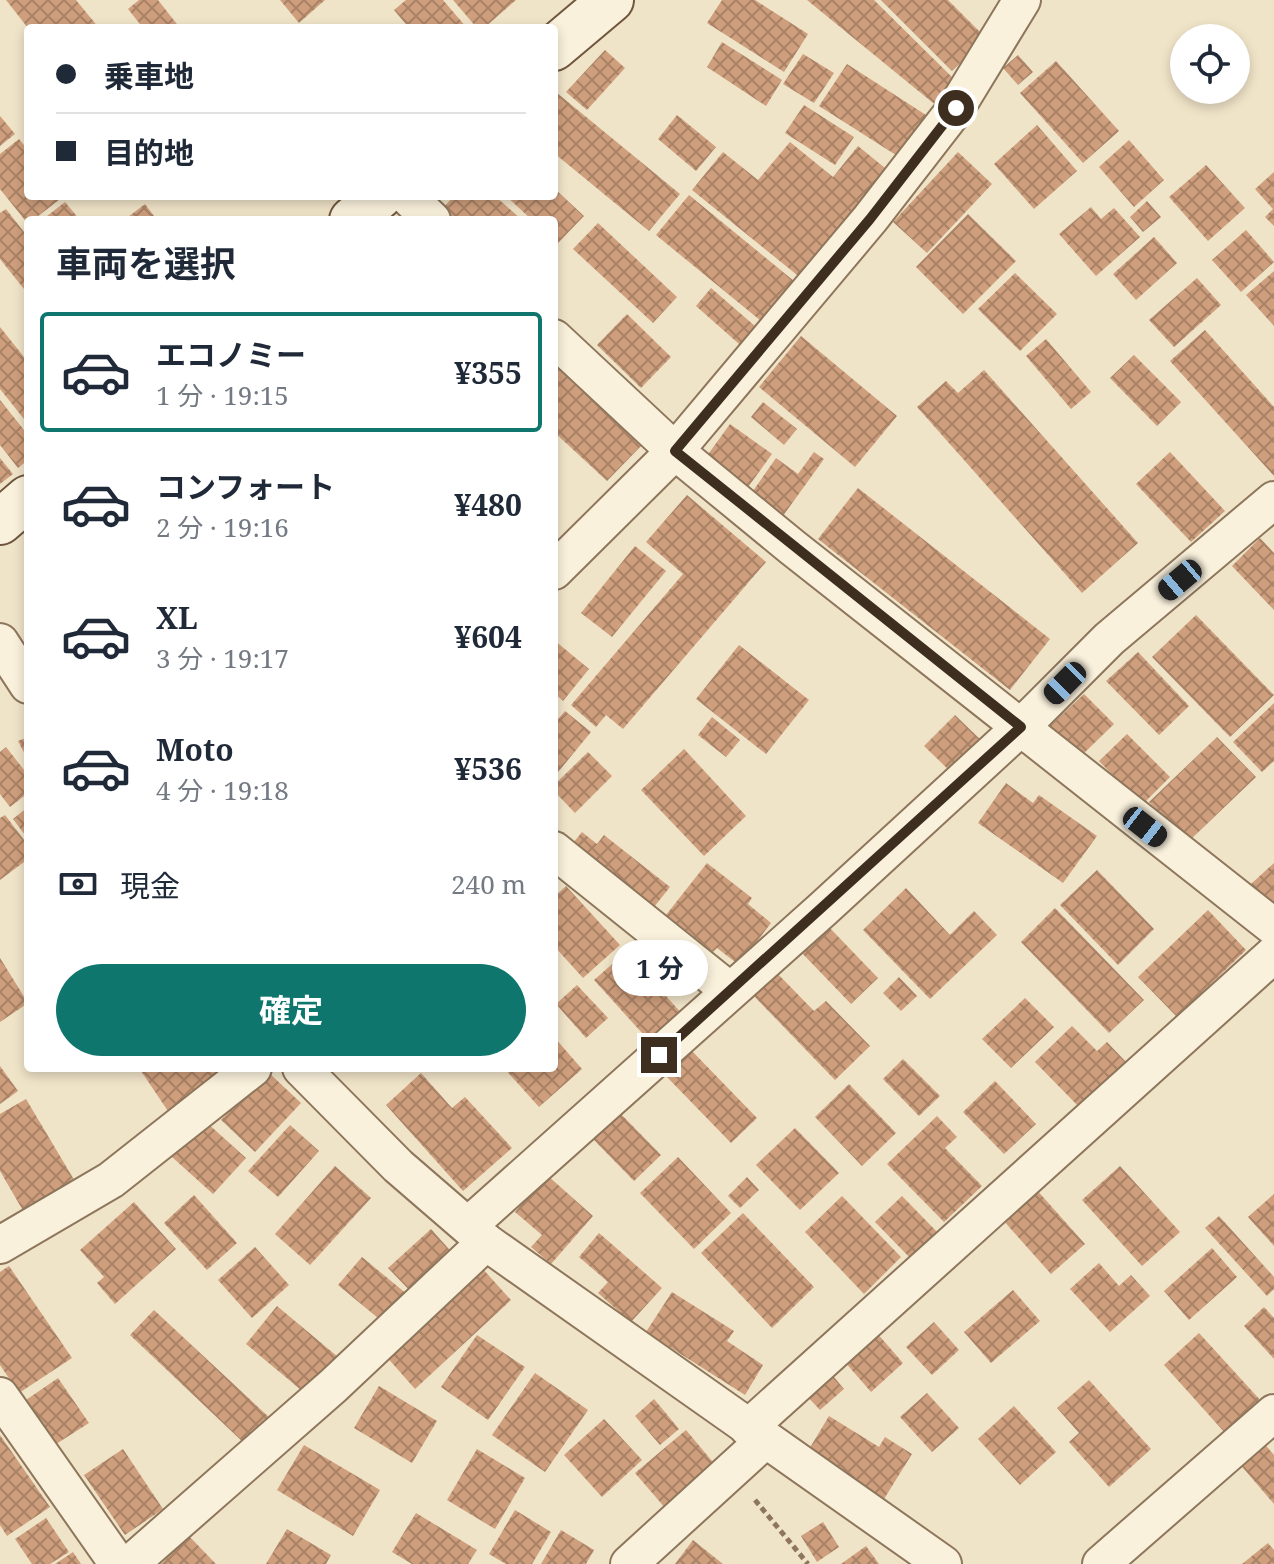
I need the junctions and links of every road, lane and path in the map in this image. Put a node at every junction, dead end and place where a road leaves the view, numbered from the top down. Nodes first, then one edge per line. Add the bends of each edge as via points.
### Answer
1 (611, 0) edge
2 (1022, 0) edge
3 (558, 45) edge
4 (375, 200) edge
5 (411, 200) edge
6 (357, 216) edge
7 (428, 216) edge
8 (558, 342) edge
9 (675, 451) junction
10 (1274, 500) edge
11 (24, 501) edge
12 (0, 522) edge
13 (558, 567) edge
14 (0, 642) edge
15 (24, 679) edge
16 (1021, 727) junction
17 (558, 853) edge
18 (1274, 927) edge
19 (1274, 954) edge
20 (730, 991) junction
21 (248, 1072) edge
22 (305, 1072) edge
23 (477, 1233) junction
24 (0, 1245) edge
25 (0, 1396) edge
26 (1274, 1413) edge
27 (756, 1434) junction
28 (731, 1472) junction
29 (118, 1564) edge
30 (130, 1564) edge
31 (629, 1564) edge
32 (808, 1564) edge
33 (943, 1564) edge
34 (1101, 1564) edge

1 - 3 main road
2 - 9 street via 956,108
4 - 6 main road
5 - 7 street
8 - 9 street
9 - 13 street
9 - 16 street
10 - 16 street via 1109,639
11 - 12 main road
14 - 15 street
16 - 18 street
16 - 20 street
17 - 20 street
19 - 27 street
20 - 23 street
21 - 24 street via 111,1180
22 - 23 street via 398,1166
23 - 27 street
23 - 30 street via 333,1386
25 - 29 street
26 - 34 street
27 - 28 street
27 - 33 street
28 - 31 street
28 - 32 path

